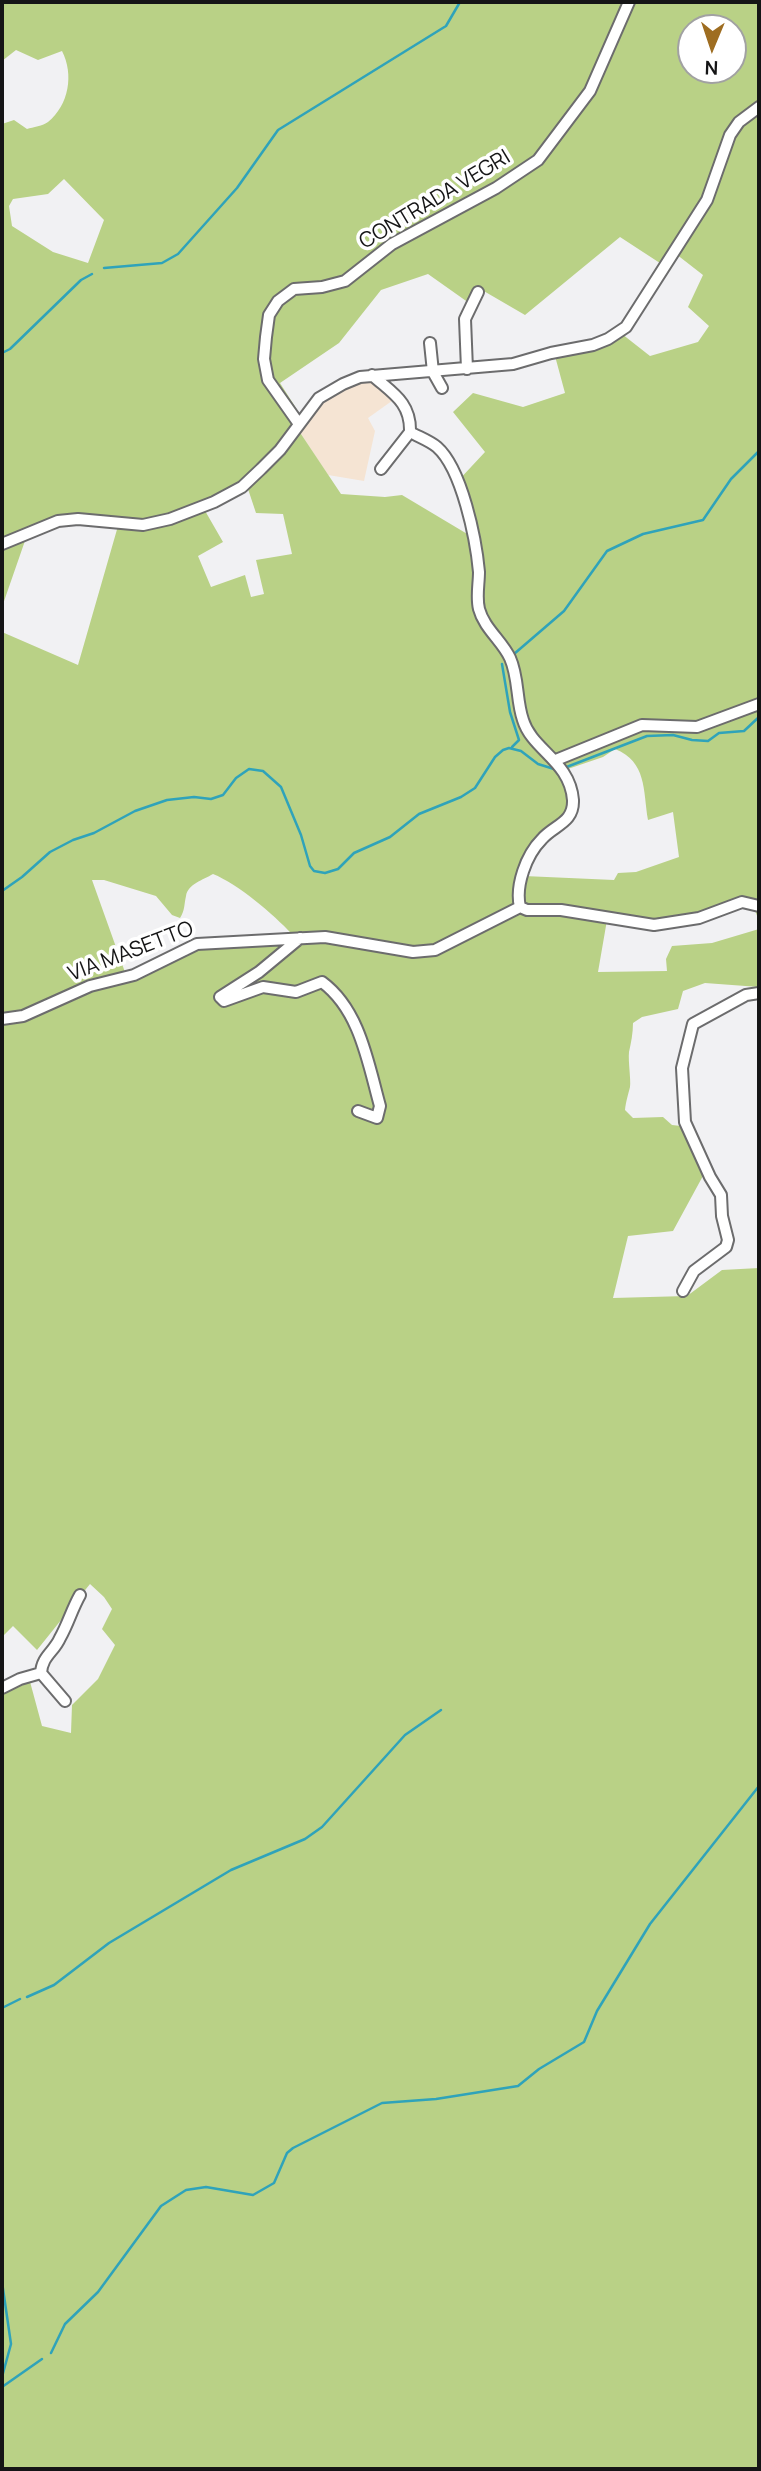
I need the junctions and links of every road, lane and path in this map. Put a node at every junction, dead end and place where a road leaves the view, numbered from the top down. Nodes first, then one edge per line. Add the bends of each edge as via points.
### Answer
1 (629, 2) edge
2 (759, 107) edge
3 (478, 292) dead end
4 (430, 343) dead end
5 (467, 369) junction
6 (433, 372) junction
7 (372, 375) junction
8 (442, 388) dead end
9 (299, 424) junction
10 (410, 432) junction
11 (381, 468) dead end
12 (2, 544) edge
13 (759, 704) edge
14 (556, 761) junction
15 (759, 906) edge
16 (520, 907) junction
17 (300, 938) junction
18 (759, 993) edge
19 (2, 1019) edge
20 (358, 1111) dead end
21 (683, 1291) dead end
22 (80, 1595) dead end
23 (41, 1673) junction
24 (2, 1688) edge
25 (65, 1701) dead end

1 - 9 street, CONTRADA VEGRI via 590,91 538,160 392,244 345,281 294,289 278,301 270,316 264,359 268,380
2 - 5 street via 730,135 708,200 626,327 593,345 513,365
3 - 5 street via 465,319
4 - 6 street
5 - 6 street
6 - 7 street
6 - 8 street
7 - 9 street via 319,398
7 - 10 street via 406,406
9 - 12 street via 280,450 242,486 214,502 143,526 58,521
10 - 11 street
10 - 14 street via 435,445 455,471 475,541 480,613 509,656 526,729
13 - 14 street via 697,727 642,725
14 - 16 street via 573,798 572,809 568,819 541,839 531,855 520,882
15 - 16 street via 742,902 699,918 654,925
16 - 17 street, VIA MASETTO via 435,950 414,952 325,937
17 - 19 street, VIA MASETTO via 197,944 134,975 90,986 23,1016
17 - 20 street via 220,997 224,1001 262,987 296,992 323,982 338,994 359,1032 380,1106 377,1118
18 - 21 street via 746,995 693,1024 682,1068 685,1122 721,1195 728,1240 726,1247 694,1271
22 - 23 street via 60,1640 43,1659
23 - 24 street
23 - 25 street

